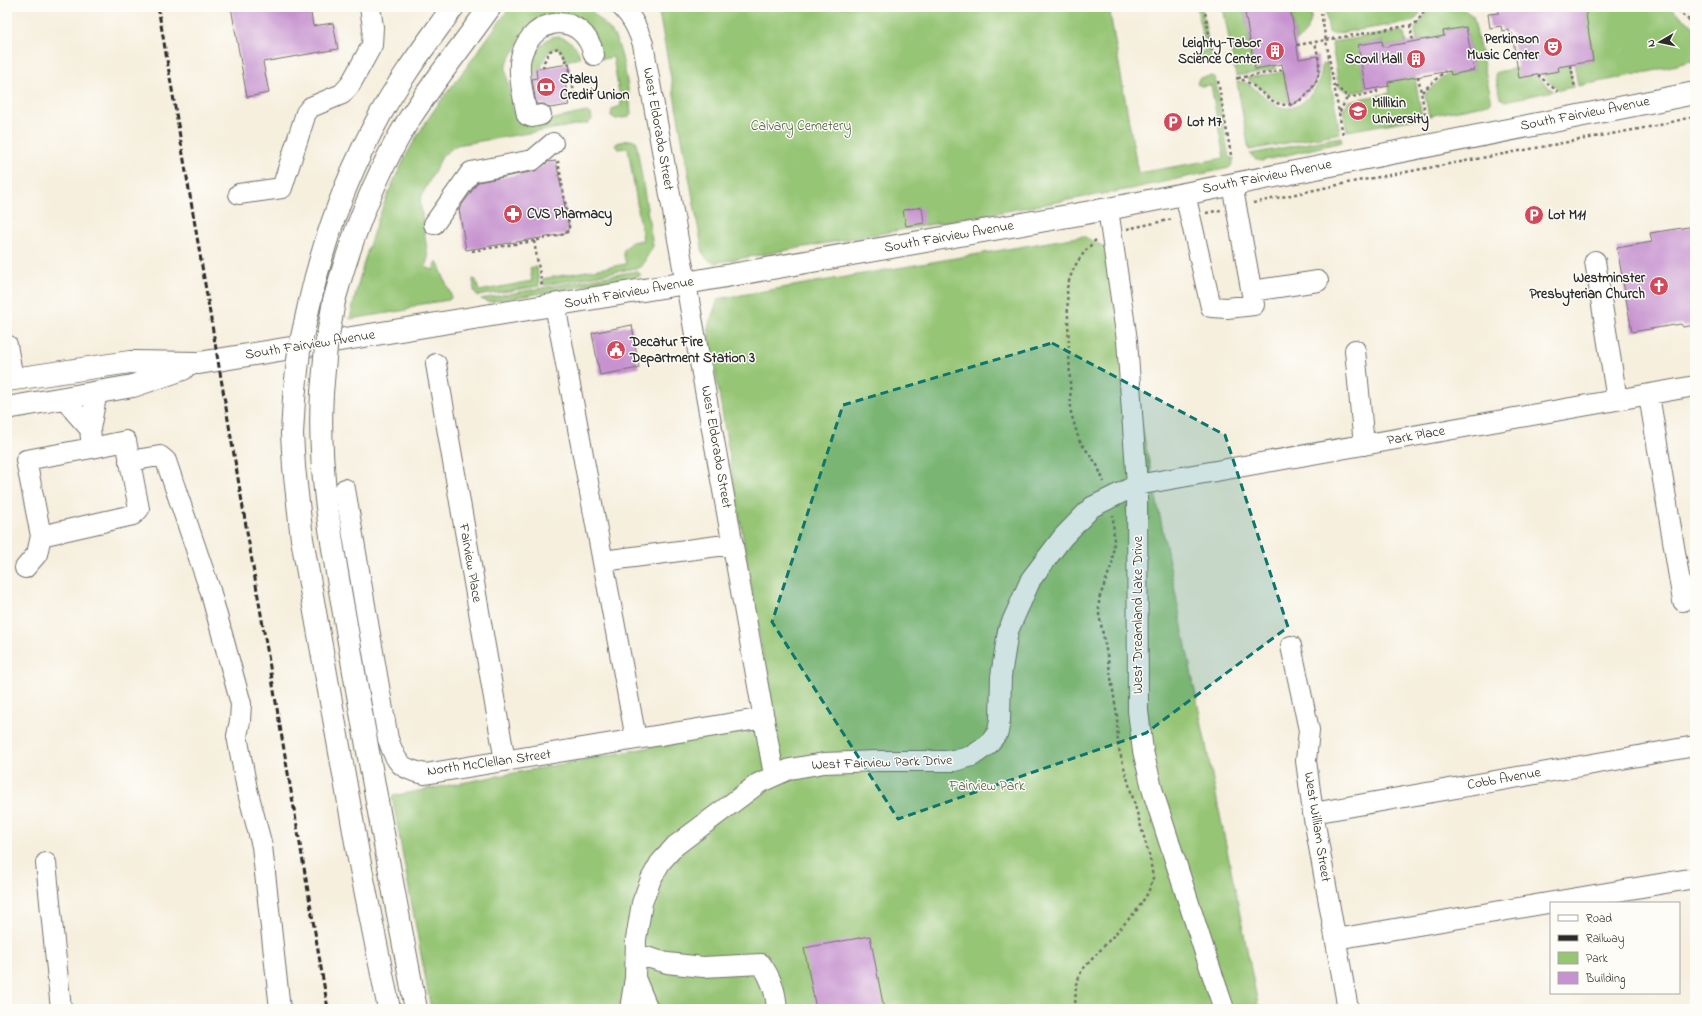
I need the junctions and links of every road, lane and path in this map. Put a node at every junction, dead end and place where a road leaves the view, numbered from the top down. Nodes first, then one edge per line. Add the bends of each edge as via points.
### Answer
1 (370, 7) edge
2 (453, 7) edge
3 (490, 7) edge
4 (622, 7) edge
5 (1204, 7) edge
6 (1320, 7) edge
7 (1427, 7) edge
8 (1673, 7) edge
9 (1410, 25) junction
10 (1695, 25) edge
11 (1326, 40) junction
12 (1315, 42) junction
13 (1412, 42) dead end
14 (1297, 45) dead end
15 (1213, 55) dead end
16 (590, 56) dead end
17 (1571, 65) dead end
18 (542, 68) dead end
19 (1283, 70) dead end
20 (1445, 71) dead end
21 (1538, 75) dead end
22 (1418, 76) dead end
23 (1218, 81) dead end
24 (1334, 86) junction
25 (1376, 88) dead end
26 (1575, 89) dead end
27 (1558, 92) dead end
28 (1421, 93) junction
29 (1695, 93) edge
30 (1347, 98) junction
31 (576, 104) dead end
32 (1339, 112) junction
33 (541, 115) dead end
34 (1695, 116) edge
35 (1426, 119) dead end
36 (1343, 135) dead end
37 (552, 152) joint
38 (1231, 155) dead end
39 (1232, 184) junction
40 (239, 194) dead end
41 (1185, 194) junction
42 (1236, 206) junction
43 (1108, 209) junction
44 (1190, 216) junction
45 (434, 220) dead end
46 (1131, 228) dead end
47 (1098, 238) dead end
48 (534, 241) junction
49 (472, 251) dead end
50 (1595, 261) dead end
51 (1318, 281) dead end
52 (686, 283) junction
53 (542, 286) dead end
54 (1252, 291) junction
55 (554, 305) junction
56 (7, 345) edge
57 (1354, 350) dead end
58 (199, 363) junction
59 (436, 364) dead end
60 (10, 380) edge
61 (1695, 386) edge
62 (97, 392) junction
63 (1649, 395) junction
64 (65, 398) junction
65 (1617, 400) junction
66 (7, 408) edge
67 (91, 439) junction
68 (1364, 445) junction
69 (129, 460) junction
70 (1106, 484) dead end
71 (1137, 485) junction
72 (345, 489) dead end
73 (1112, 508) dead end
74 (41, 536) junction
75 (733, 544) junction
76 (603, 561) junction
77 (25, 568) dead end
78 (1683, 602) dead end
79 (1291, 646) dead end
80 (764, 718) junction
81 (636, 740) junction
82 (1695, 746) edge
83 (505, 761) junction
84 (774, 775) junction
85 (1313, 813) junction
86 (46, 863) dead end
87 (1695, 878) edge
88 (1554, 902) edge
89 (1550, 903) edge
90 (1336, 939) junction
91 (636, 954) junction
92 (635, 978) junction
93 (61, 1009) edge
94 (280, 1009) edge
95 (389, 1009) edge
96 (416, 1009) edge
97 (630, 1009) edge
98 (648, 1009) edge
99 (776, 1009) edge
100 (1075, 1009) edge
101 (1224, 1009) edge
102 (1348, 1009) edge

1 - 40 street via 373,37 368,54 345,92 311,107 306,113 282,188
2 - 95 main road, bridge via 380,115 344,189 328,231 308,305 299,351 294,399 292,434 302,539 359,859
3 - 96 main road, bridge via 408,121 360,218 346,256 334,301 322,393 321,458 326,506 372,782
4 - 52 street, West Eldorado Street via 638,29 643,44
5 - 15 path
6 - 11 path
7 - 9 path via 1416,23
8 - 10 path
9 - 11 path
9 - 13 path
11 - 12 path
11 - 24 path
12 - 14 path
12 - 19 path via 1319,64 1317,78 1309,92 1295,103 1277,103 1252,84 1236,78
16 - 33 street via 589,38 568,24 546,26 532,35 522,54 520,72 527,115
17 - 26 path
18 - 31 path via 550,51 558,48 565,61 568,60
20 - 28 path
21 - 27 path
22 - 28 path
23 - 38 path
24 - 30 path
24 - 32 path
25 - 30 path via 1377,92
28 - 35 path
29 - 39 main road, South Fairview Avenue
30 - 32 path
32 - 36 path
34 - 42 path via 1660,125
37 - 45 street via 533,160 471,172
37 - 48 path via 569,230 565,234
39 - 41 main road, South Fairview Avenue
39 - 42 street
41 - 43 main road, South Fairview Avenue
41 - 44 street
42 - 44 path
42 - 54 street
43 - 52 main road, South Fairview Avenue
43 - 71 street, West Dreamland Lake Drive via 1127,340
44 - 46 path
44 - 54 street via 1211,307 1254,305
47 - 70 path via 1076,262 1067,288 1071,413 1080,440
48 - 49 path
48 - 53 path
50 - 65 street
51 - 54 street
52 - 55 main road, South Fairview Avenue
52 - 75 street, West Eldorado Street
55 - 58 main road, South Fairview Avenue
55 - 76 street
56 - 60 street
57 - 68 street
58 - 60 main road, South Fairview Avenue via 130,362
58 - 62 main road, South Fairview Avenue via 133,386
59 - 83 street, Fairview Place
61 - 63 street, Park Place
62 - 64 main road, South Fairview Avenue
62 - 67 street
63 - 65 street, Park Place
63 - 78 street
64 - 66 main road, South Fairview Avenue
64 - 67 street
65 - 68 street, Park Place
67 - 69 street via 126,441
67 - 74 street via 26,460
68 - 71 street, Park Place
69 - 74 street via 139,509 133,515
69 - 94 street via 160,456 166,461 210,590 235,677 241,704 237,736 239,756 262,846
71 - 84 street, West Fairview Park Drive via 1092,507 1063,537 1031,579 1008,631 1001,676 998,732 988,745 972,756 954,761 824,763 790,769
71 - 101 street, West Dreamland Lake Drive via 1138,711 1143,751 1153,792
72 - 83 street, North McClellan Street via 388,739 395,758 408,770 425,774
73 - 100 path via 1112,564 1099,599 1099,614 1117,716 1118,746 1148,851 1153,878 1148,893 1137,910 1082,970 1076,984
74 - 77 street via 37,554
75 - 76 street
75 - 80 street, West Eldorado Street
76 - 81 street
79 - 85 street, West William Street via 1309,730 1306,761
80 - 81 street, North McClellan Street
80 - 84 street, West Eldorado Street
81 - 83 street, North McClellan Street
82 - 85 street, Cobb Avenue
84 - 91 street, West Fairview Park Drive via 760,782 690,834 660,863 651,878 642,903
85 - 90 street, West William Street
86 - 93 street
87 - 88 street
89 - 90 street
90 - 102 street, West William Street
91 - 92 street, West Fairview Park Drive
91 - 99 street via 667,963 703,966 761,964 768,972
92 - 97 street, West Fairview Park Drive
92 - 98 street

